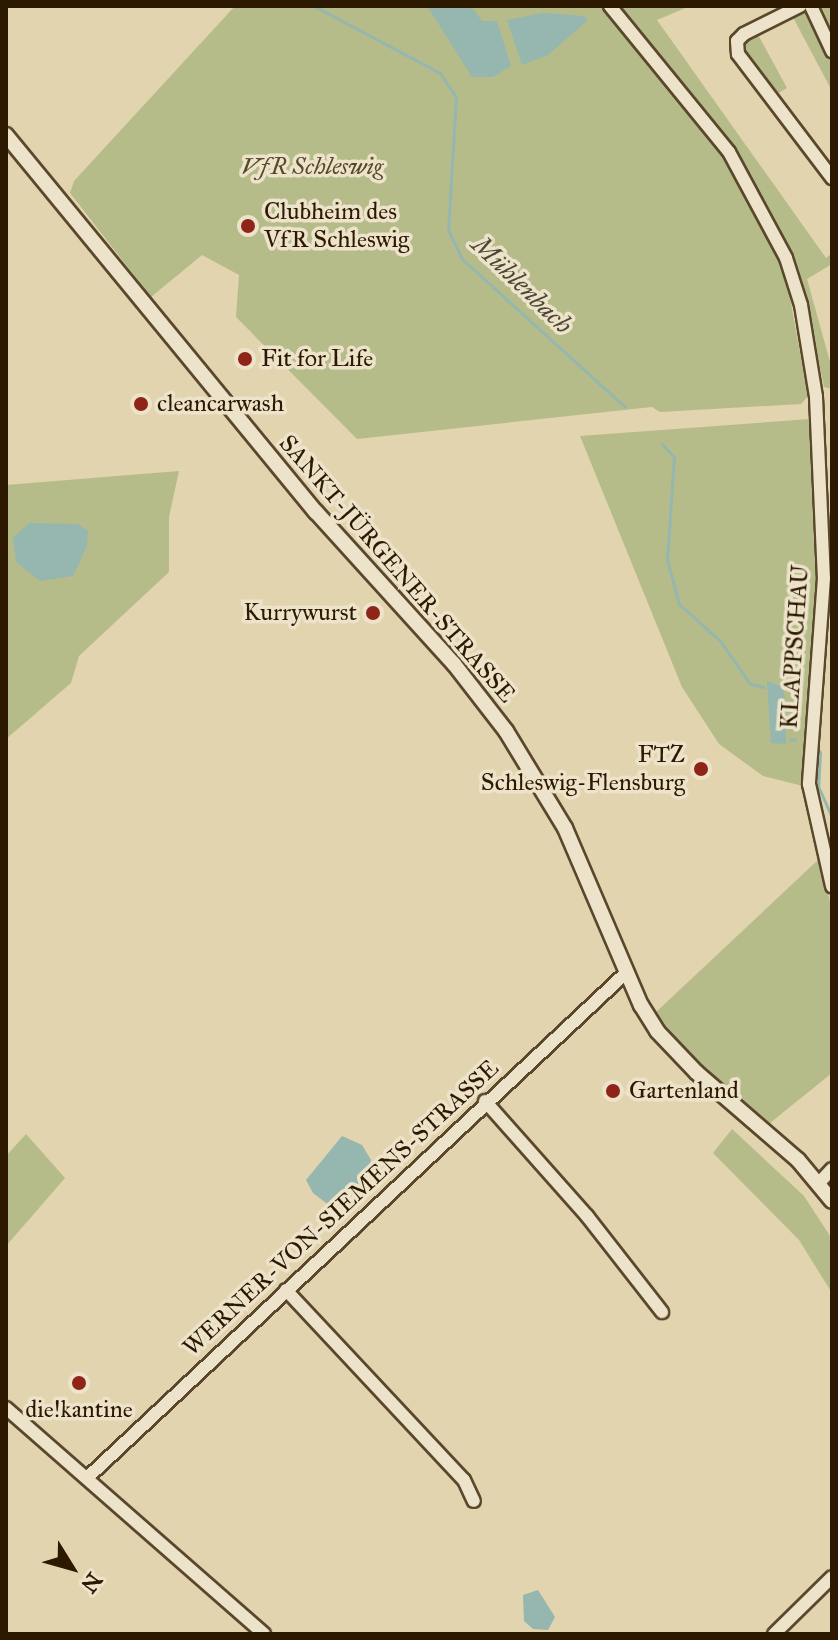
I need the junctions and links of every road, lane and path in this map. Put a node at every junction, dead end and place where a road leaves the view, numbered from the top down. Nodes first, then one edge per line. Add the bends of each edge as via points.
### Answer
1 (610, 6) edge
2 (800, 6) edge
3 (811, 6) edge
4 (832, 51) edge
5 (6, 135) edge
6 (832, 178) edge
7 (832, 396) edge
8 (816, 403) junction
9 (832, 886) edge
10 (627, 972) junction
11 (485, 1101) junction
12 (832, 1169) edge
13 (819, 1183) junction
14 (832, 1201) edge
15 (286, 1290) junction
16 (662, 1312) dead end
17 (6, 1408) edge
18 (87, 1478) junction
19 (474, 1501) dead end
20 (832, 1577) edge
21 (264, 1634) edge
22 (774, 1634) edge

1 - 8 street, KLAPPSCHAU via 700,113 759,203 801,305
2 - 6 street via 744,34 737,41 738,54
3 - 4 street
5 - 10 street, SANKT-JÜRGENER-STRASSE via 316,512 454,664 506,731 565,828
7 - 8 street
8 - 9 street, KLAPPSCHAU via 824,578 809,784
10 - 11 street, WERNER-VON-SIEMENS-STRASSE
10 - 13 street, SANKT-JÜRGENER-STRASSE via 641,1005 672,1047
11 - 15 street, WERNER-VON-SIEMENS-STRASSE
11 - 16 street via 587,1216
12 - 13 street
13 - 14 street, SANKT-JÜRGENER-STRASSE
15 - 18 street, WERNER-VON-SIEMENS-STRASSE
15 - 19 street via 464,1480
17 - 18 street
18 - 21 street
20 - 22 street

